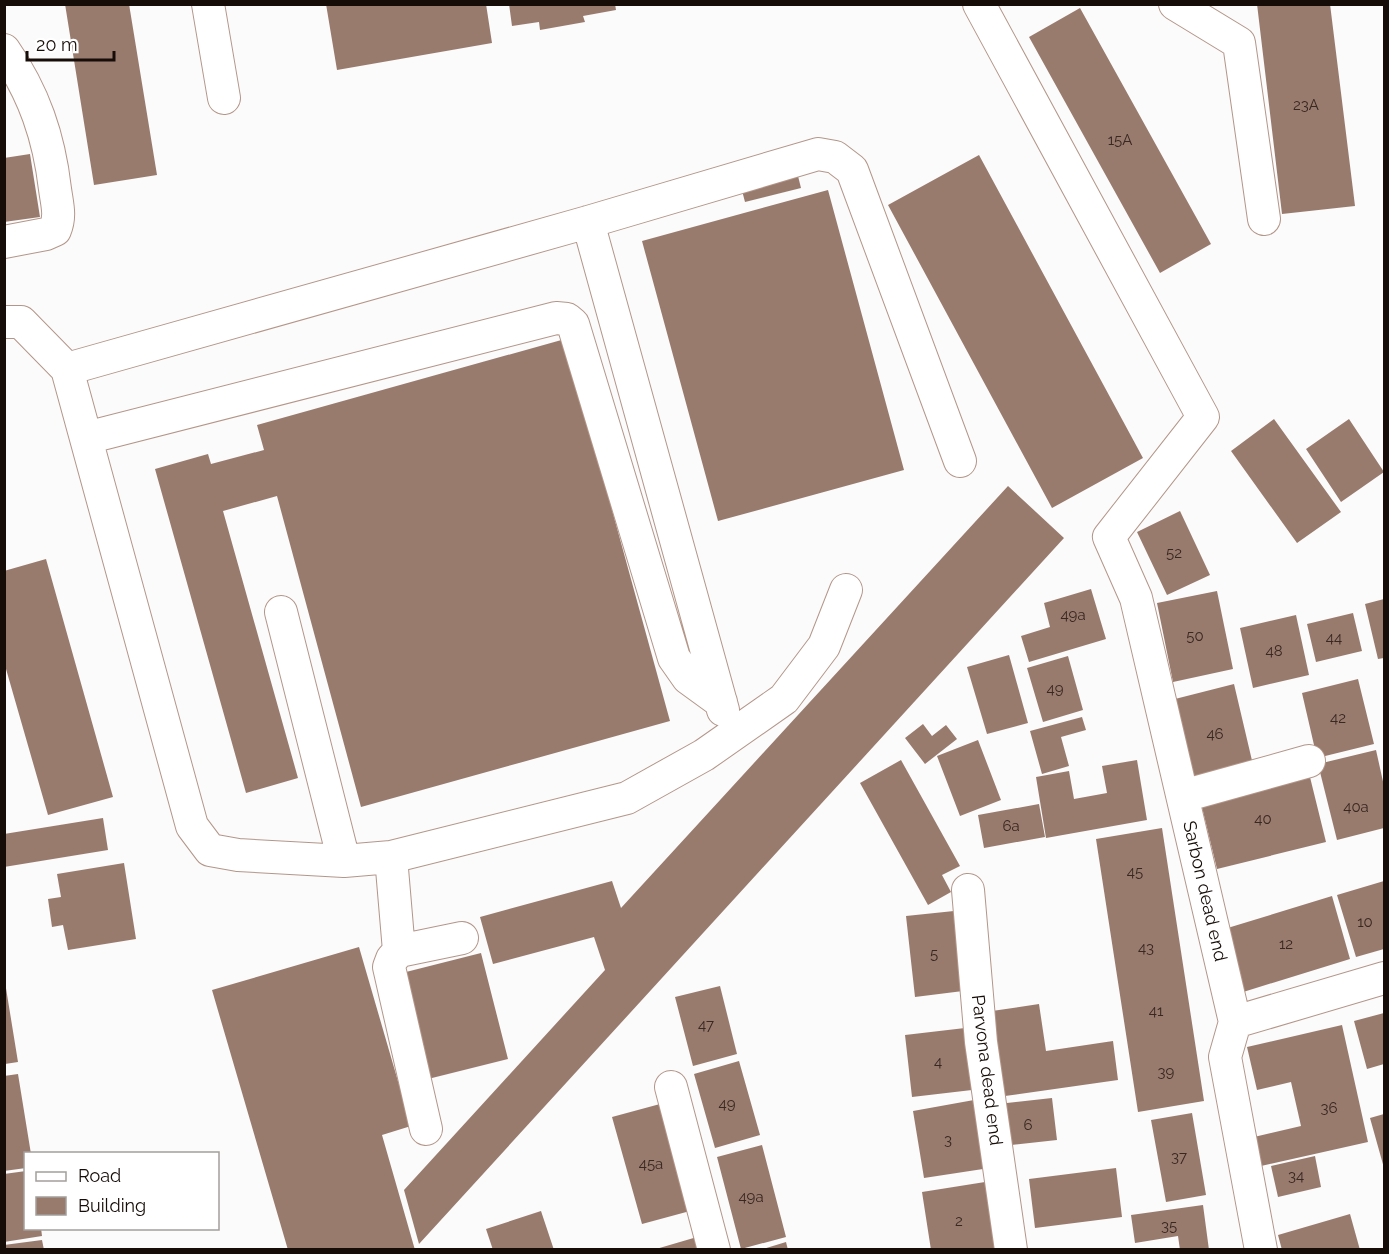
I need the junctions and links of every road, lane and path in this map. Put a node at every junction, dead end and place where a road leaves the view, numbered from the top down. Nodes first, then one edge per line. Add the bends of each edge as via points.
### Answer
1 (208, 4) edge
2 (979, 4) edge
3 (1174, 4) edge
4 (4, 50) edge
5 (224, 98) dead end
6 (1264, 219) dead end
7 (588, 222) junction
8 (4, 242) edge
9 (4, 322) edge
10 (67, 369) junction
11 (86, 438) junction
12 (960, 461) dead end
13 (846, 590) dead end
14 (281, 612) dead end
15 (720, 702) junction
16 (730, 738) junction
17 (1309, 761) dead end
18 (1183, 796) junction
19 (391, 857) junction
20 (344, 861) junction
21 (968, 890) dead end
22 (462, 938) dead end
23 (399, 951) junction
24 (1384, 978) edge
25 (1235, 1022) junction
26 (671, 1087) dead end
27 (426, 1129) dead end
28 (714, 1250) edge
29 (1011, 1250) edge
30 (1262, 1250) edge

1 - 5 street
2 - 18 street, Sarbon dead end via 1203,417 1109,537 1136,598
3 - 6 street via 1239,43
4 - 8 street via 41,119 52,160 59,219 55,230 46,234
7 - 10 street
7 - 12 street via 818,154 835,157 852,170
7 - 15 street
9 - 10 street via 21,322
10 - 11 street
11 - 15 street via 556,318 567,319 573,324 674,658 688,678
11 - 20 street via 192,826 210,850
13 - 16 street via 824,646 784,699
14 - 20 street
15 - 16 street
16 - 19 street via 627,798
17 - 18 street
18 - 25 street, Sarbon dead end
19 - 20 street
19 - 23 street
21 - 29 street, Parvona dead end via 981,1042
22 - 23 street
23 - 27 street via 389,967
24 - 25 street
25 - 30 street, Sarbon dead end via 1225,1057
26 - 28 street

